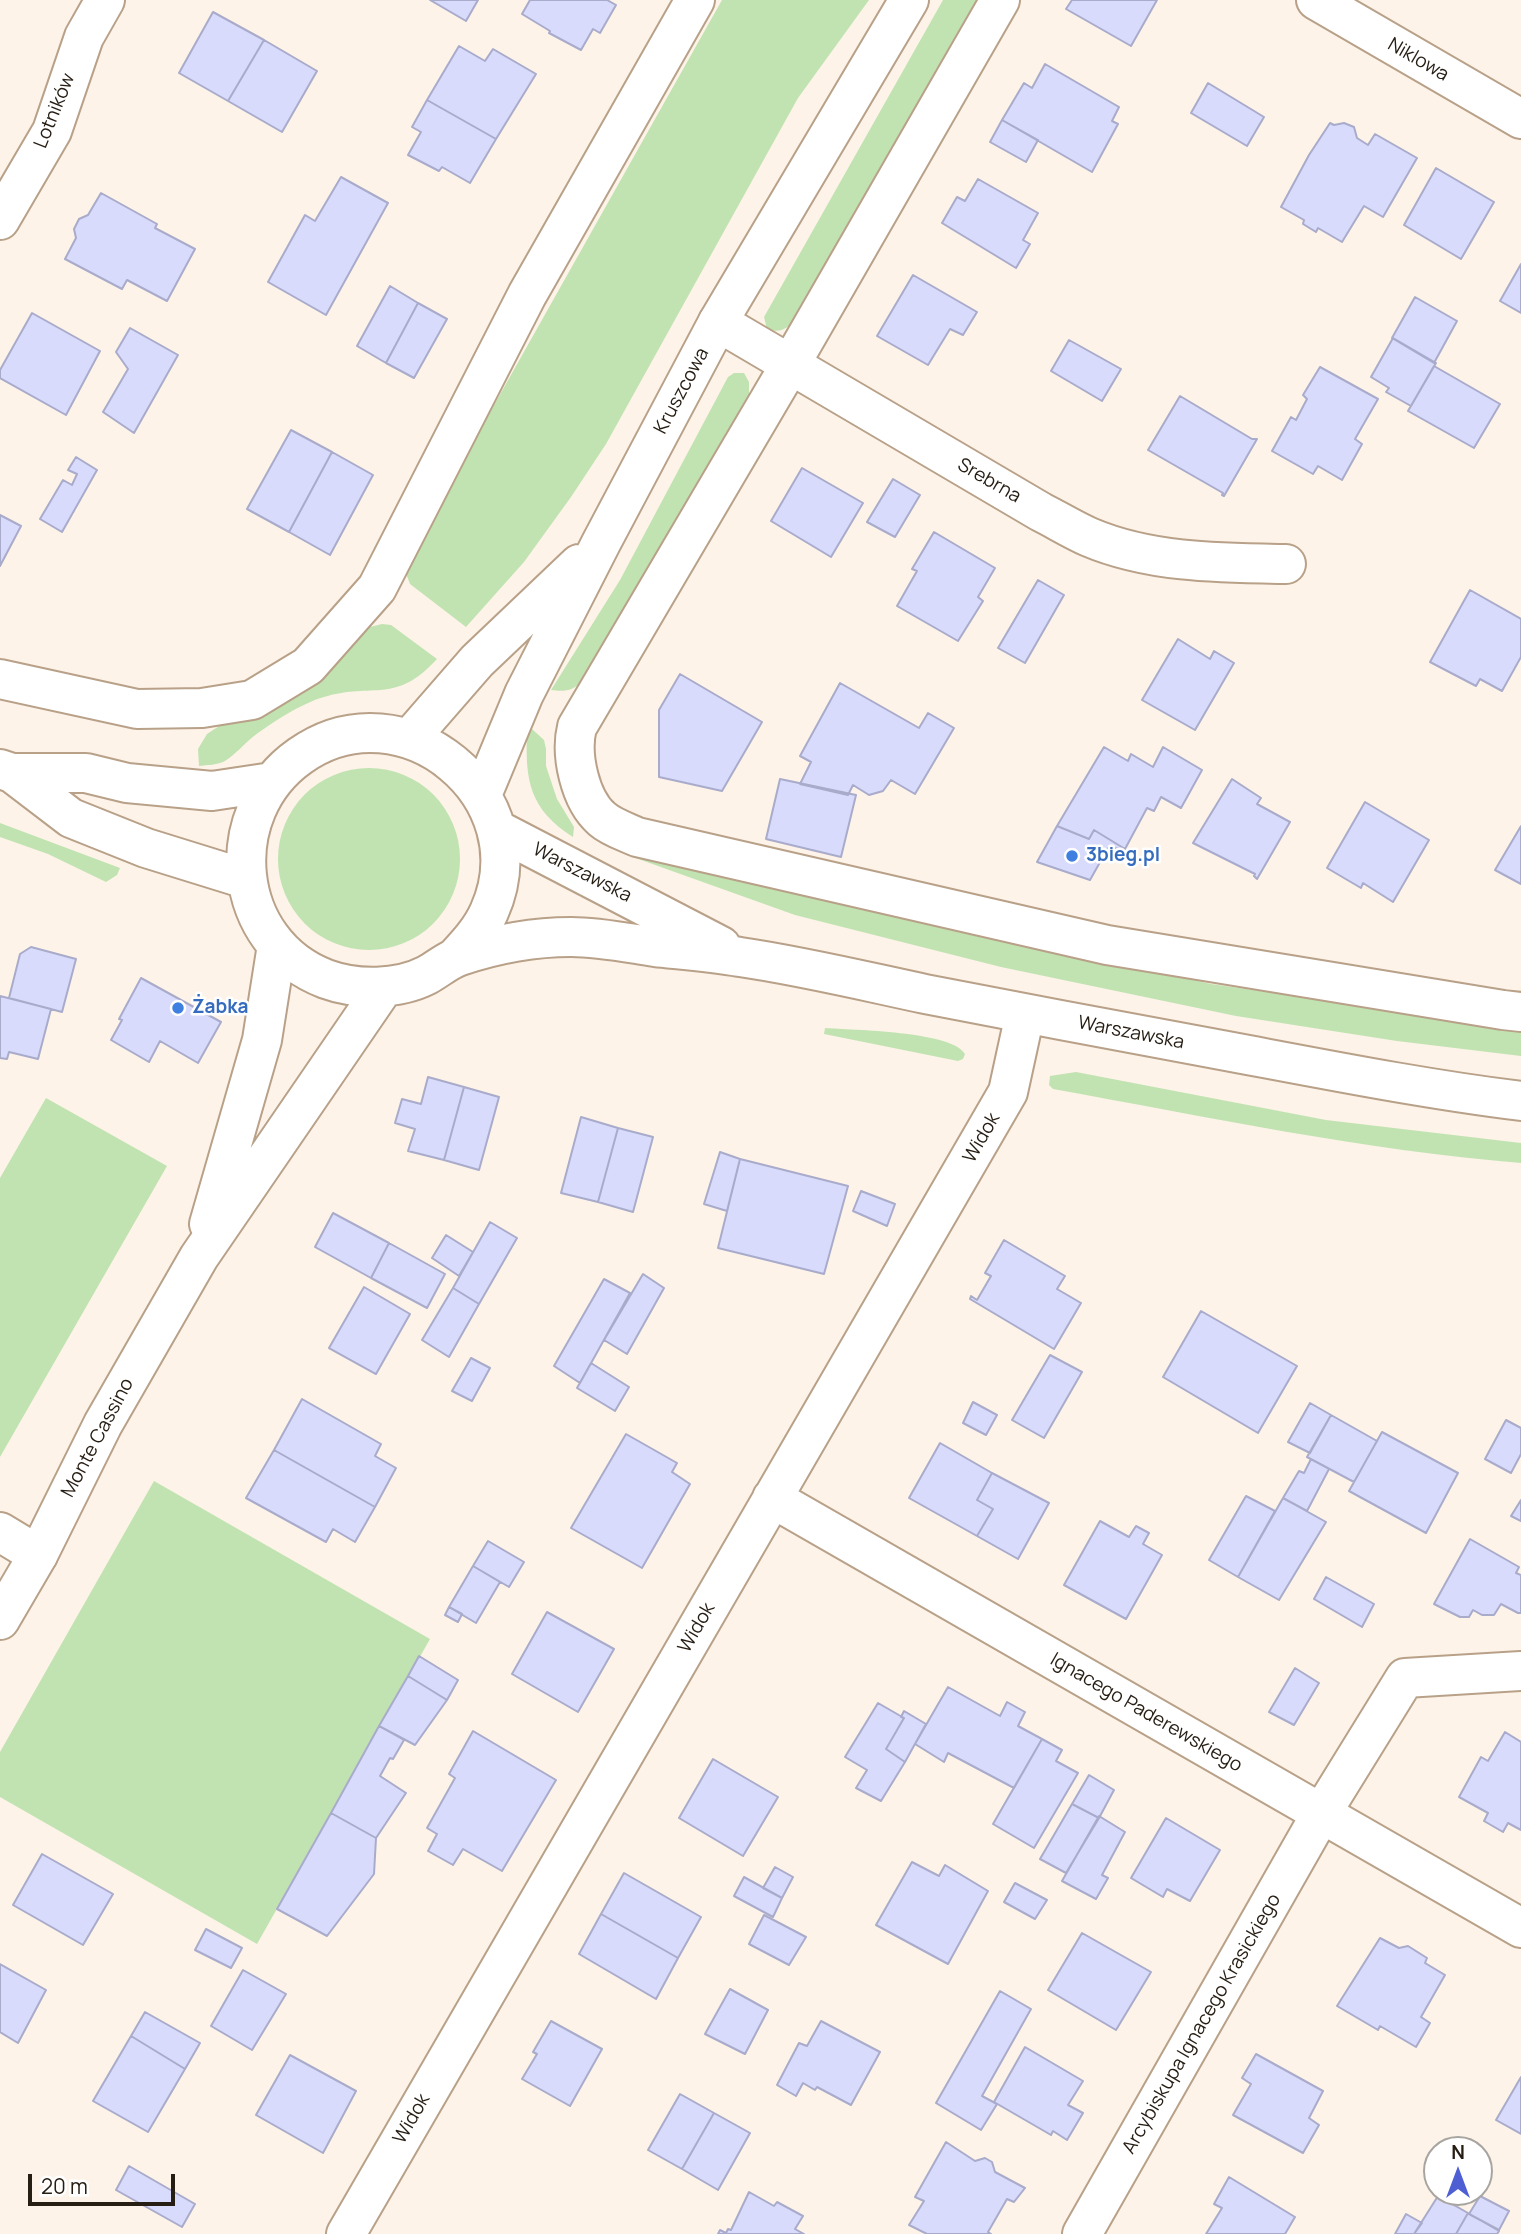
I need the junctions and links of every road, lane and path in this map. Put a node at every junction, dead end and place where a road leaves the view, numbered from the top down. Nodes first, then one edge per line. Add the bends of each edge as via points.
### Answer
1 (105, 0) edge
2 (695, 0) edge
3 (909, 0) edge
4 (1000, 0) edge
5 (1316, 0) edge
6 (1521, 119) edge
7 (0, 220) edge
8 (718, 322) junction
9 (790, 365) junction
10 (601, 543) junction
11 (1286, 564) dead end
12 (0, 679) edge
13 (410, 738) junction
14 (6, 771) edge
15 (272, 782) junction
16 (489, 812) junction
17 (246, 878) junction
18 (277, 944) junction
19 (742, 957) junction
20 (455, 958) junction
21 (384, 987) junction
22 (1521, 1012) edge
23 (1025, 1014) junction
24 (1521, 1101) edge
25 (199, 1256) junction
26 (772, 1498) junction
27 (0, 1532) edge
28 (38, 1555) junction
29 (0, 1620) edge
30 (1521, 1671) edge
31 (1321, 1814) junction
32 (1521, 1928) edge
33 (346, 2234) edge
34 (1082, 2234) edge

1 - 7 street, Lotników via 84,37 52,131
2 - 12 street via 527,295 377,588 308,666 252,700 202,708 137,709
3 - 8 street, Kruszcowa
4 - 9 street
5 - 6 street, Niklowa
8 - 9 street, Srebrna
8 - 10 street, Kruszcowa
9 - 11 street, Srebrna via 1090,537 1135,552 1178,559
9 - 22 street via 577,727 576,770 589,803 603,820 637,837 681,848 1107,944
10 - 13 street via 477,661
10 - 16 street, Kruszcowa via 524,694
13 - 15 street via 372,733 335,738 300,755
13 - 16 street via 439,751 463,771
14 - 15 street via 86,773 127,783 212,790
14 - 17 street via 71,818 146,848
15 - 17 street via 251,822
16 - 19 street, Warszawska
16 - 20 street via 500,856 498,885 489,912
17 - 18 street via 252,903
18 - 21 street via 299,965 325,979
18 - 25 street, Monte Cassino via 261,1040
19 - 20 street, Warszawska via 575,937 523,940
19 - 23 street, Warszawska
20 - 21 street via 421,978
21 - 25 street, Monte Cassino
23 - 24 street, Warszawska via 1431,1090
23 - 26 street, Widok via 1008,1092
25 - 28 street, Monte Cassino via 103,1424
26 - 31 street, Ignacego Paderewskiego
26 - 33 street, Widok
27 - 28 street
28 - 29 street, Monte Cassino
30 - 31 street, Arcybiskupa Ignacego Krasickiego via 1405,1678
31 - 32 street, Ignacego Paderewskiego
31 - 34 street, Arcybiskupa Ignacego Krasickiego

